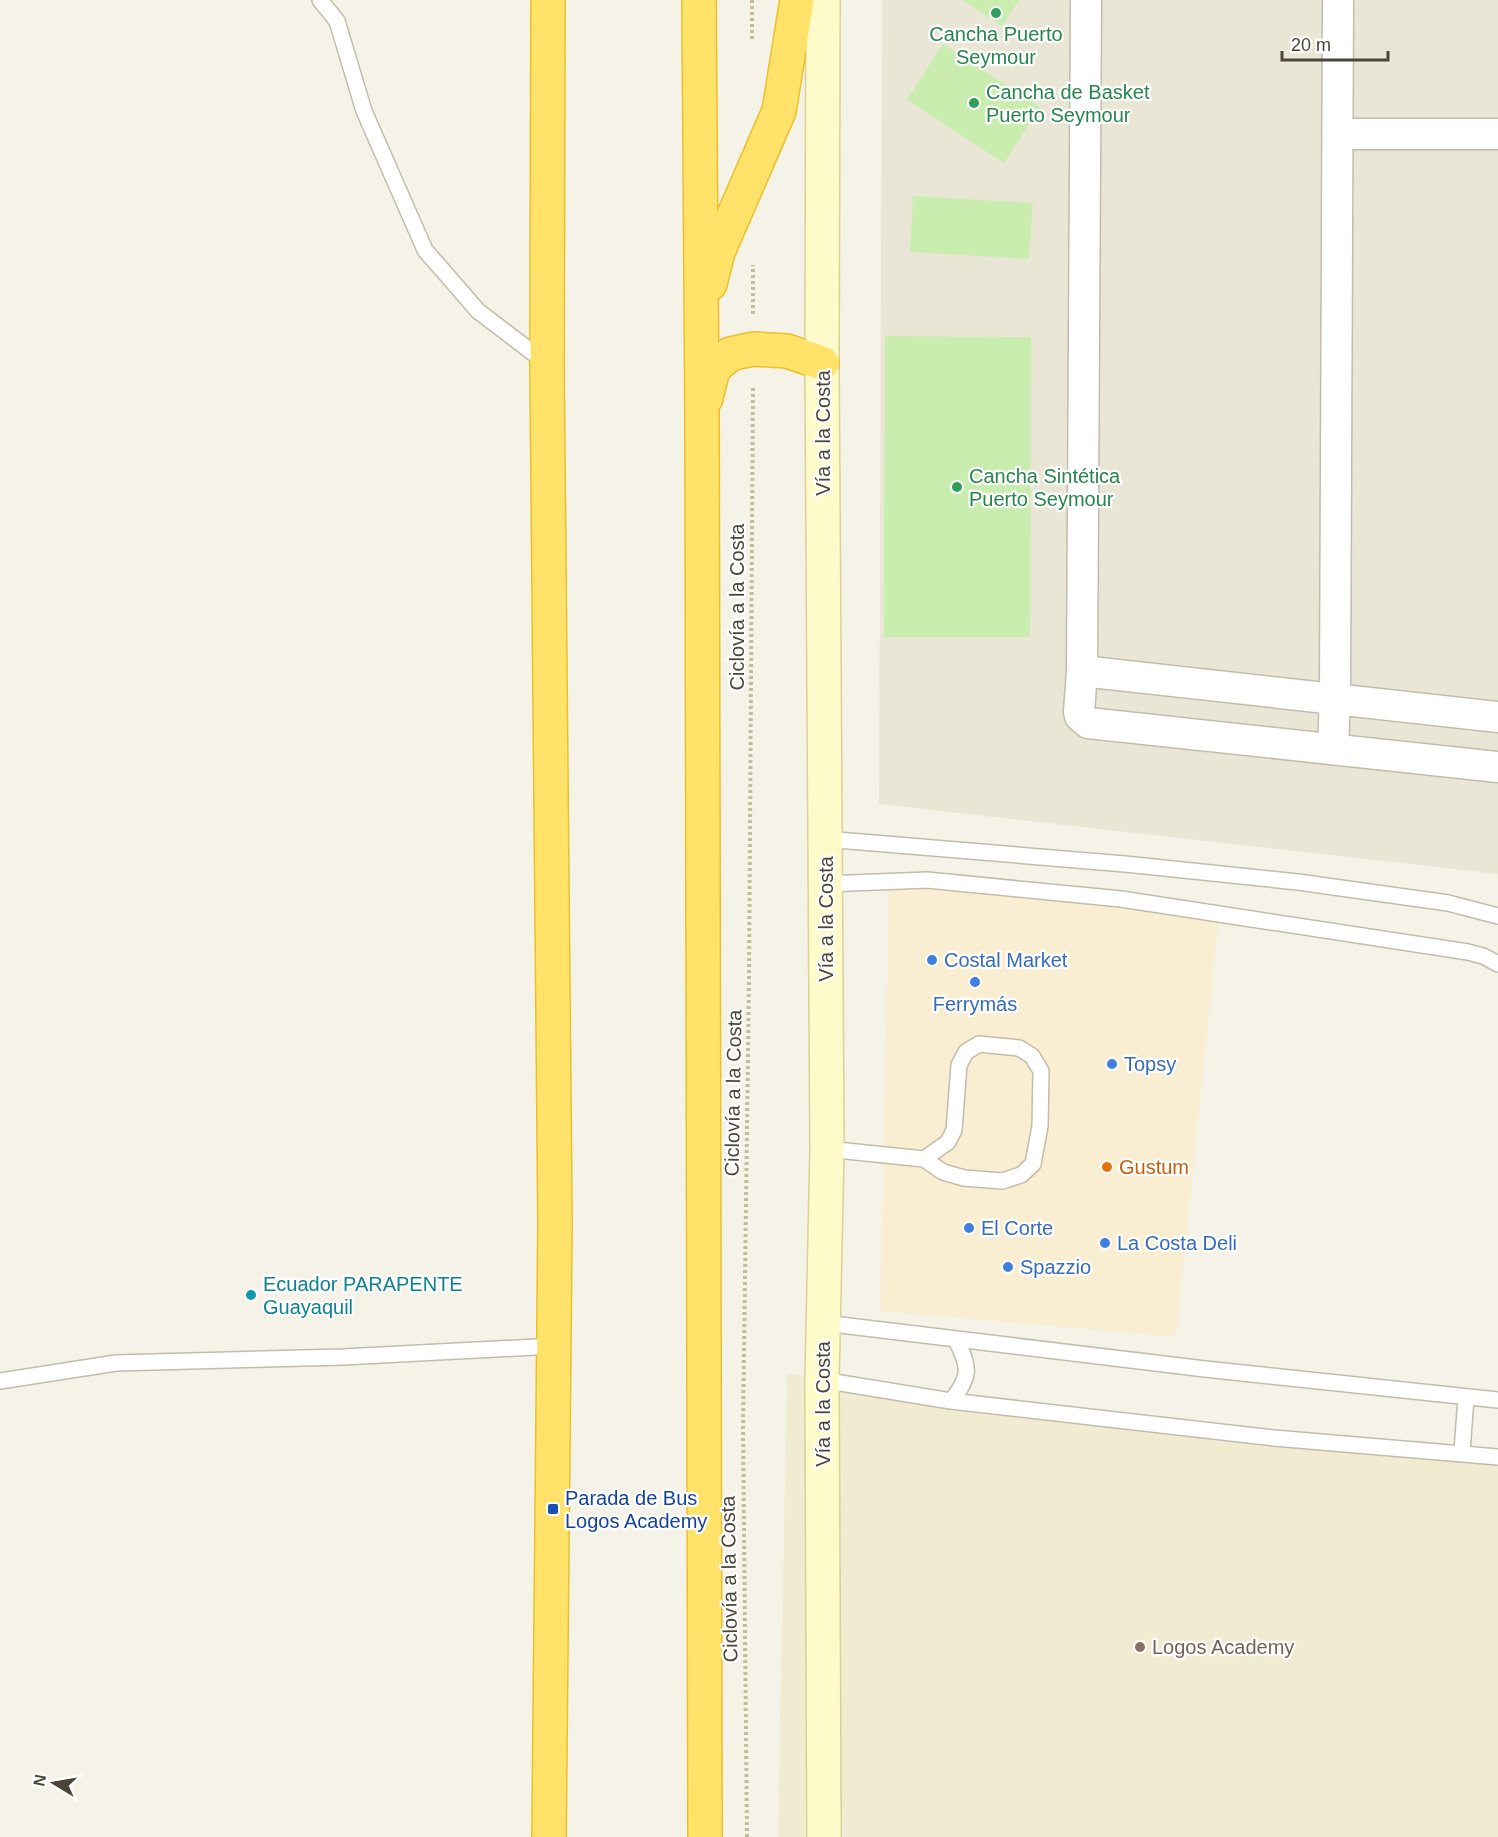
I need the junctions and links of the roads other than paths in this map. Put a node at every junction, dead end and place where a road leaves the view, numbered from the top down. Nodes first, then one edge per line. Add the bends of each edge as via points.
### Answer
1 (320, 0) edge
2 (548, 0) edge
3 (699, 0) edge
4 (797, 0) edge
5 (823, 0) edge
6 (1086, 0) edge
7 (1338, 0) edge
8 (1338, 134) junction
9 (1498, 134) edge
10 (701, 317) junction
11 (822, 363) junction
12 (547, 364) junction
13 (702, 412) junction
14 (1082, 671) junction
15 (1335, 698) junction
16 (1498, 717) edge
17 (1333, 749) junction
18 (1498, 767) edge
19 (825, 839) junction
20 (825, 884) junction
21 (1498, 916) edge
22 (1498, 964) edge
23 (827, 1149) junction
24 (924, 1159) junction
25 (824, 1323) junction
26 (956, 1340) junction
27 (554, 1346) junction
28 (822, 1380) junction
29 (0, 1381) edge
30 (1466, 1397) junction
31 (1498, 1400) edge
32 (951, 1401) junction
33 (1462, 1452) junction
34 (1498, 1457) edge
35 (549, 1837) edge
36 (705, 1837) edge
37 (824, 1837) edge

1 - 12 lane via 337,21 364,111 425,250 478,311
2 - 12 highway
3 - 10 highway
4 - 10 highway via 779,111 718,252
5 - 11 street, Vía a la Costa
6 - 14 street
7 - 8 street
8 - 9 street
8 - 15 street
10 - 13 highway
11 - 13 highway via 787,351 753,349 730,354 713,369
11 - 19 street, Vía a la Costa
12 - 27 highway
13 - 36 highway
14 - 15 street
14 - 17 street via 1078,712 1088,723
15 - 16 street
15 - 17 street
17 - 18 street
19 - 20 street, Vía a la Costa
19 - 21 lane via 1298,882 1448,903
20 - 22 lane via 927,880 1121,899 1468,952
20 - 23 street, Vía a la Costa
23 - 24 lane
23 - 25 street, Vía a la Costa
24 - 24 lane via 943,1172 964,1178 1002,1181 1021,1175 1033,1164 1040,1126 1041,1071 1032,1056 1018,1048 979,1044 966,1052 959,1065 954,1130 948,1142
25 - 26 lane
25 - 28 street, Vía a la Costa
26 - 30 lane
26 - 32 lane via 965,1358 966,1373 963,1386
27 - 29 lane via 116,1363
27 - 35 highway
28 - 32 lane
28 - 37 street, Vía a la Costa
30 - 31 lane
30 - 33 lane
32 - 33 lane via 1274,1438
33 - 34 lane

